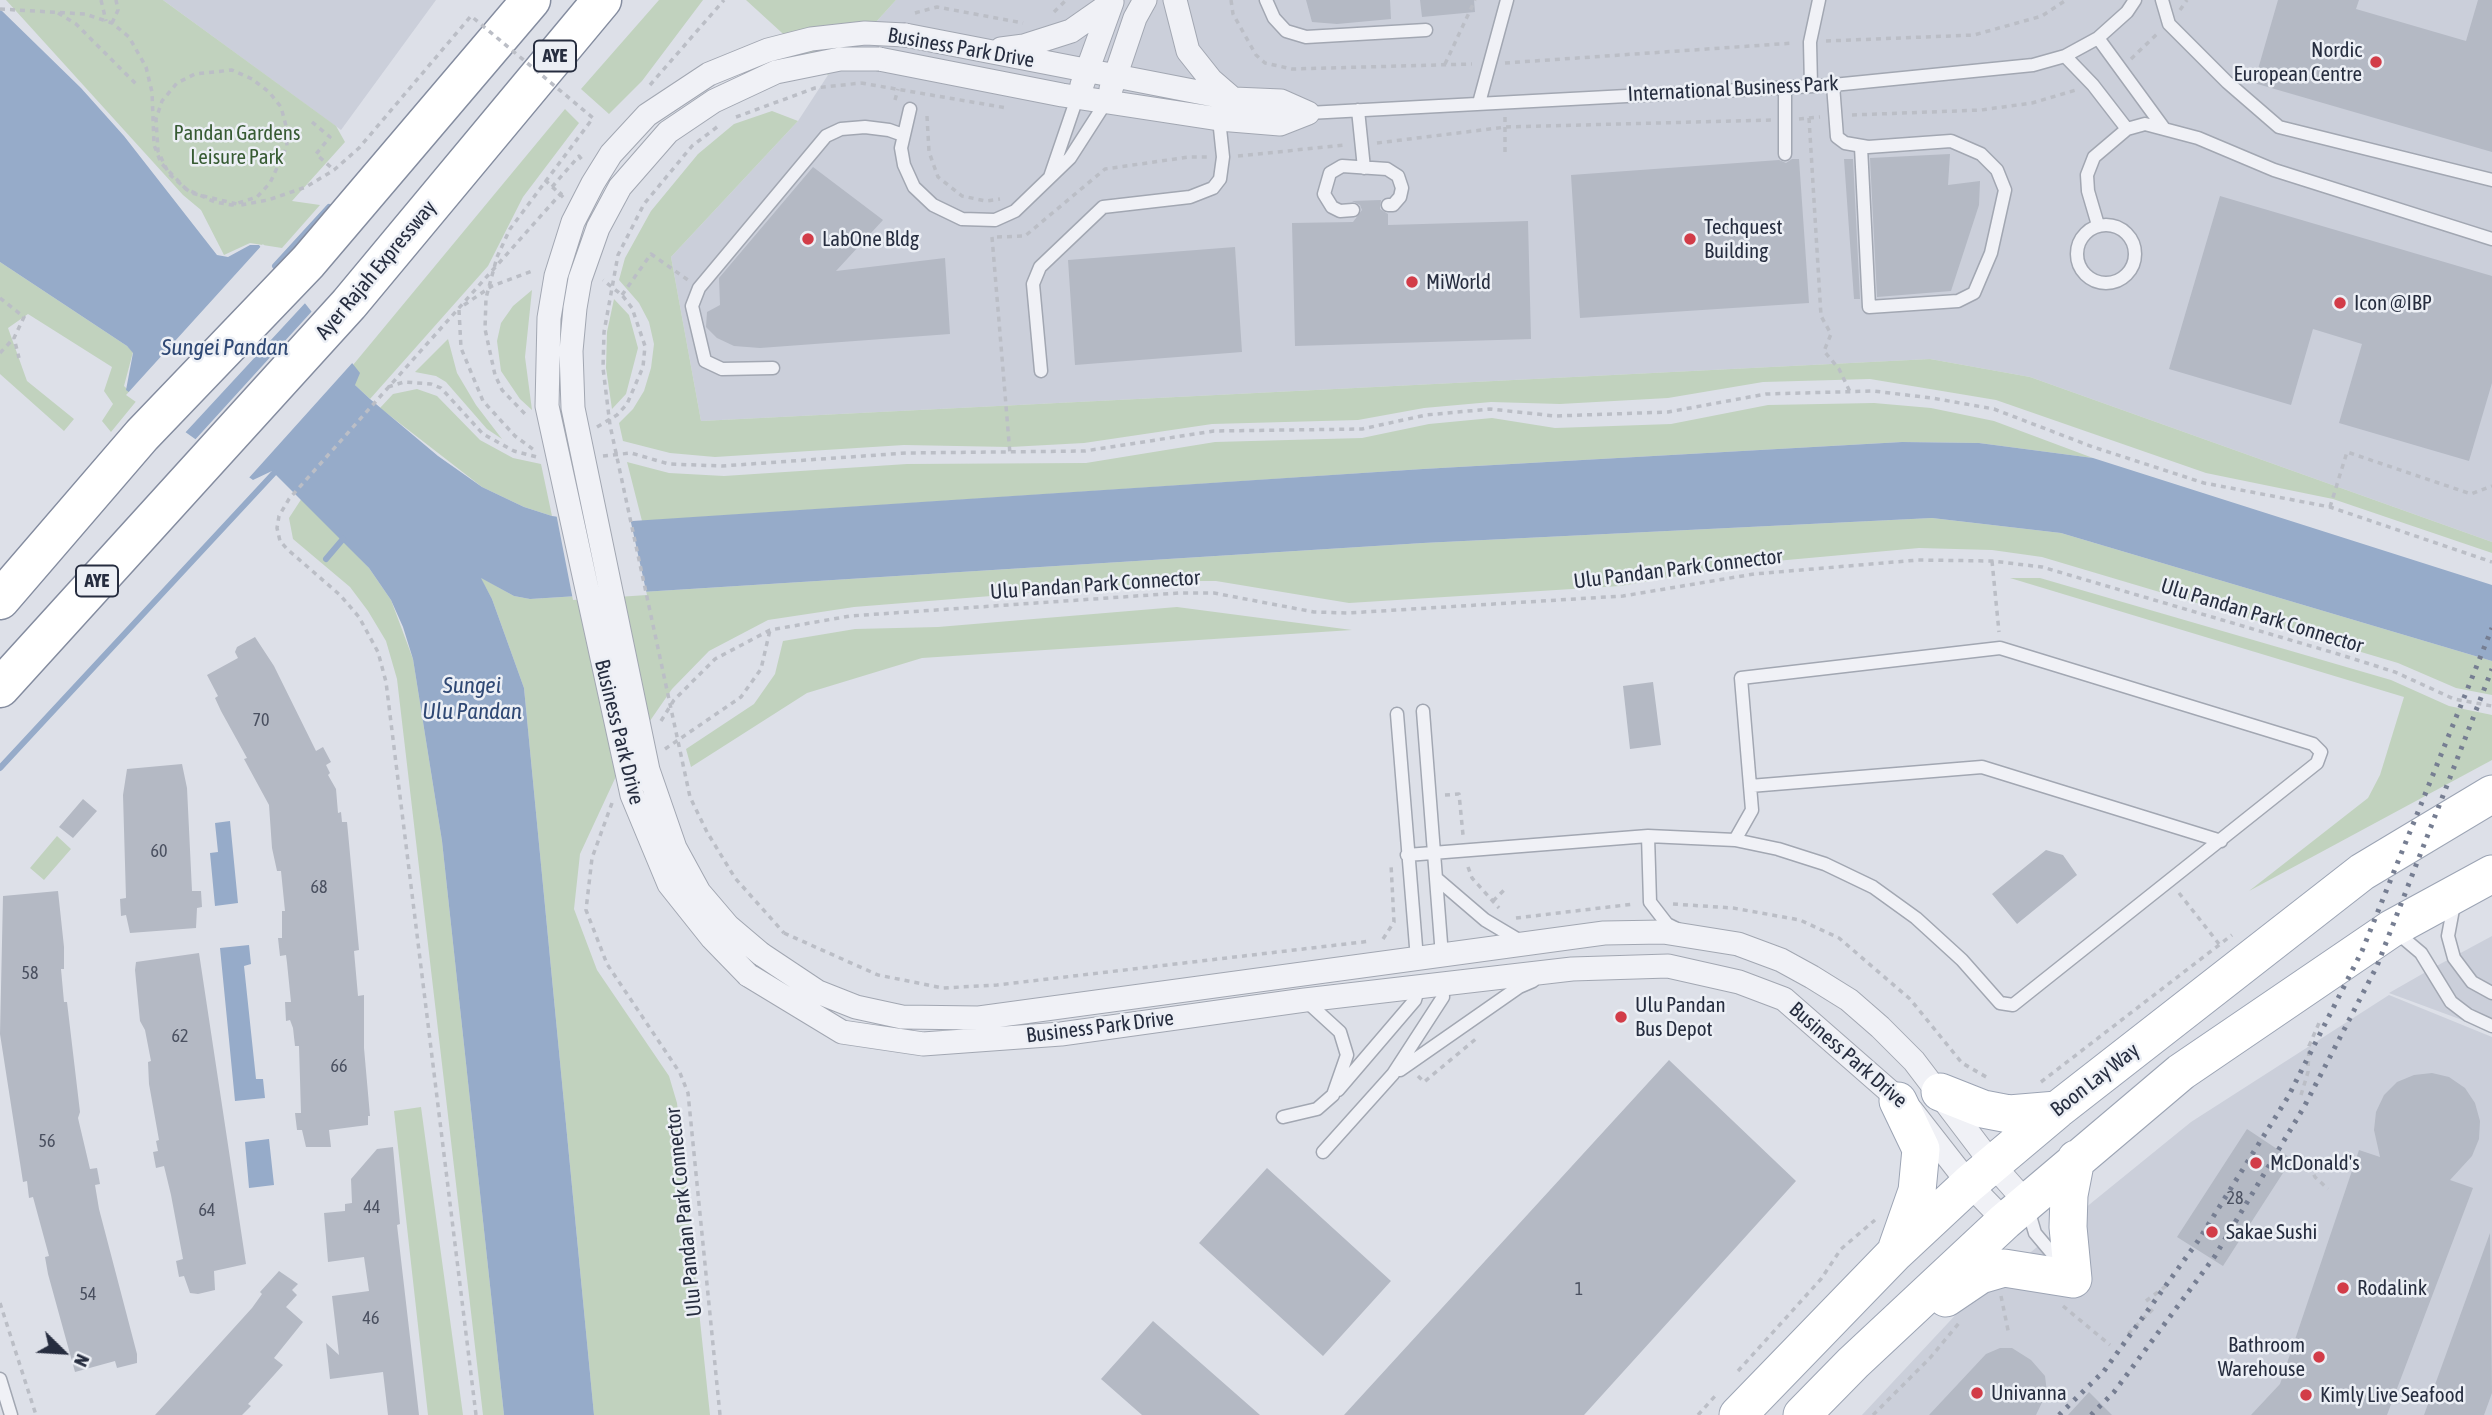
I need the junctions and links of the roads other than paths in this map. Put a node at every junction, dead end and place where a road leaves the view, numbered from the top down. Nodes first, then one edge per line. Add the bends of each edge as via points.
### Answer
1 (531, 0) edge
2 (602, 0) edge
3 (1145, 0) edge
4 (1175, 0) edge
5 (1266, 0) edge
6 (1507, 0) edge
7 (1819, 0) edge
8 (2135, 0) edge
9 (2162, 0) edge
10 (1112, 2) edge
11 (1426, 30) dead end
12 (2098, 38) junction
13 (987, 50) junction
14 (2065, 56) junction
15 (1088, 71) junction
16 (1116, 76) junction
17 (1833, 85) junction
18 (1811, 86) junction
19 (1785, 88) junction
20 (1077, 98) junction
21 (1234, 99) junction
22 (1106, 102) junction
23 (1479, 103) junction
24 (910, 109) road end
25 (1358, 110) junction
26 (1308, 113) junction
27 (1219, 119) junction
28 (2163, 127) junction
29 (2127, 129) junction
30 (903, 135) junction
31 (1861, 147) junction
32 (1784, 154) dead end
33 (1364, 168) junction
34 (1050, 177) junction
35 (2492, 180) edge
36 (1388, 205) dead end
37 (1353, 210) dead end
38 (2098, 225) junction
39 (2492, 239) edge
40 (773, 368) dead end
41 (1041, 372) dead end
42 (0, 600) edge
43 (0, 688) edge
44 (1423, 711) dead end
45 (1397, 714) dead end
46 (1750, 786) junction
47 (2492, 794) edge
48 (1648, 836) junction
49 (1735, 840) junction
50 (2221, 841) junction
51 (1434, 853) junction
52 (1407, 855) junction
53 (2492, 874) edge
54 (1436, 878) junction
55 (2457, 893) junction
56 (2391, 929) junction
57 (1690, 935) junction
58 (1526, 944) junction
59 (1442, 956) junction
60 (1417, 959) junction
61 (1559, 970) junction
62 (1443, 984) junction
63 (1419, 986) junction
64 (2492, 993) edge
65 (1305, 1000) junction
66 (2492, 1026) edge
67 (1393, 1074) junction
68 (1940, 1092) junction
69 (1333, 1095) junction
70 (2048, 1096) junction
71 (1898, 1101) junction
72 (1283, 1117) dead end
73 (1323, 1152) dead end
74 (2076, 1159) junction
75 (1981, 1174) junction
76 (2022, 1219) junction
77 (1895, 1252) junction
78 (2066, 1290) junction
79 (1853, 1363) junction
80 (0, 1378) edge
81 (1731, 1400) edge
82 (11, 1415) edge
83 (1802, 1415) edge

1 - 42 highway, AYE via 308,261 142,435
2 - 43 highway, Ayer Rajah Expressway / AYE via 349,304
3 - 16 street
4 - 21 street via 1188,51
5 - 11 lane via 1273,18 1286,31 1306,37
6 - 23 lane
7 - 18 lane via 1810,42
8 - 12 lane, International Business Park
9 - 35 lane via 2169,24 2279,127
10 - 13 street via 1071,32 1024,46
10 - 15 street
12 - 14 lane, International Business Park
12 - 28 lane
13 - 15 street, Business Park Drive
13 - 65 street, Business Park Drive, bridge via 905,24 811,39 768,50 709,74 647,115 611,154 573,222 555,276 549,318 548,406 632,795 669,884 712,938 748,975 842,1032 923,1044 1061,1034
14 - 17 lane, International Business Park via 2033,65
14 - 29 lane
15 - 16 street, Business Park Drive
15 - 20 street
16 - 21 street, International Business Park
16 - 22 street
17 - 18 lane, International Business Park
17 - 31 lane via 1837,137
18 - 19 lane, International Business Park
19 - 23 lane, International Business Park
19 - 32 lane
20 - 22 street, Business Park Drive
20 - 34 lane
20 - 60 street, Business Park Drive, bridge via 879,59 840,59 776,72 714,102 668,132 637,165 598,228 575,308 573,408 648,770 675,848 699,892 728,926 761,954 818,992 856,1007 902,1017 979,1018
21 - 26 street, International Business Park via 1280,101
22 - 27 street, International Business Park
22 - 34 lane via 1070,159
23 - 25 lane, International Business Park
24 - 30 lane
25 - 26 lane, International Business Park
25 - 33 lane
26 - 27 street, International Business Park via 1280,124
27 - 41 lane via 1220,179 1204,194 1103,207 1040,267 1033,284
28 - 29 lane via 2145,124
28 - 39 lane via 2274,170
29 - 38 lane via 2094,157 2087,175
30 - 34 lane via 904,165 914,187 933,205 962,219 995,220 1015,211
30 - 40 lane via 889,130 841,129 826,136 699,288 692,306 705,361 723,369
31 - 31 lane via 1951,141 1981,154 1997,170 2005,190 1991,253 1974,293 1958,301 1869,307
33 - 36 lane via 1387,169 1398,176 1400,197
33 - 37 lane via 1342,166 1325,181 1324,194 1332,207
38 - 38 lane via 2120,227 2135,245 2133,268 2115,282 2092,280 2078,263 2080,240
44 - 51 lane
45 - 52 lane
46 - 49 lane via 1752,810
46 - 50 lane via 1982,767
46 - 50 lane via 1741,678 2000,648 2313,744 2321,752 2317,763
47 - 70 main road, Boon Lay Way via 2362,872
48 - 49 lane
48 - 51 lane
48 - 57 lane via 1650,902 1667,924
49 - 50 lane via 1825,864 1873,887 1925,926 2000,1003 2013,1005
51 - 52 lane
51 - 54 lane
52 - 60 lane
53 - 55 main road
54 - 58 lane via 1492,925
54 - 59 lane
55 - 56 main road
55 - 64 lane via 2448,936 2454,958 2472,982
56 - 66 lane via 2421,953 2451,1002
56 - 74 main road via 2181,1072
57 - 58 street, Business Park Drive via 1604,933
57 - 68 street, Business Park Drive via 1738,944 1781,960 1849,1000
58 - 59 street, Business Park Drive
59 - 60 street, Business Park Drive
61 - 62 street, Business Park Drive
61 - 67 lane via 1519,986
61 - 71 street, Business Park Drive via 1668,966 1772,994 1784,999
62 - 63 street, Business Park Drive
62 - 67 lane via 1443,998
63 - 65 street, Business Park Drive
63 - 69 lane via 1415,1000
65 - 69 lane via 1340,1032 1347,1055
67 - 73 lane
68 - 70 main road via 2009,1115
68 - 75 street, Business Park Drive
69 - 72 lane via 1317,1109
70 - 75 main road, Boon Lay Way
71 - 75 street, Business Park Drive
71 - 77 main road via 1921,1149 1917,1191
74 - 76 main road
74 - 78 main road via 2069,1195
75 - 76 street, Business Park Drive
75 - 77 main road, Boon Lay Way
76 - 78 lane, Business Park Drive
76 - 79 main road
77 - 81 main road, Boon Lay Way
78 - 79 main road via 2022,1268 1980,1275
79 - 83 main road
80 - 82 lane

